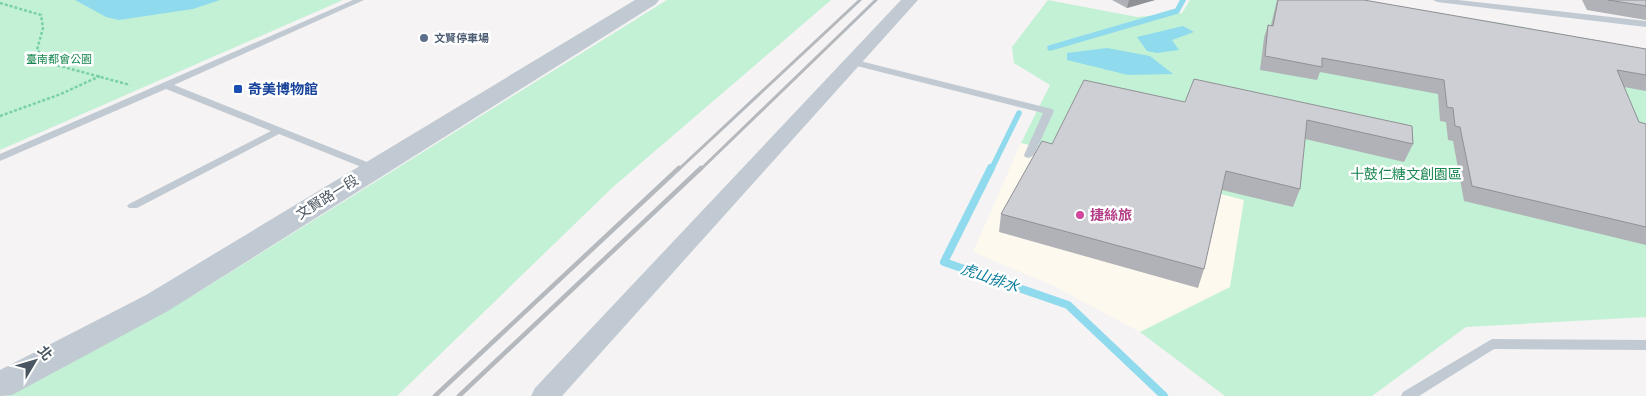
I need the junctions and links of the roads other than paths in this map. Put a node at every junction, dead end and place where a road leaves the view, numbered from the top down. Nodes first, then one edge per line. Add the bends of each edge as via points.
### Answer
1 (360, 0) edge
2 (649, 0) edge
3 (910, 0) edge
4 (1437, 0) edge
5 (1646, 24) edge
6 (852, 62) junction
7 (165, 85) junction
8 (278, 131) junction
9 (1029, 155) dead end
10 (0, 158) edge
11 (373, 168) junction
12 (133, 206) dead end
13 (1646, 345) edge
14 (0, 386) edge
15 (546, 396) edge
16 (1408, 396) edge

1 - 7 lane
2 - 11 street, 文賢路一段
3 - 6 street
4 - 5 lane
6 - 9 lane via 1049,111
6 - 15 street
7 - 8 lane
7 - 10 lane
8 - 11 lane
8 - 12 lane
11 - 14 street, 文賢路一段 via 157,302
13 - 16 lane via 1492,344

